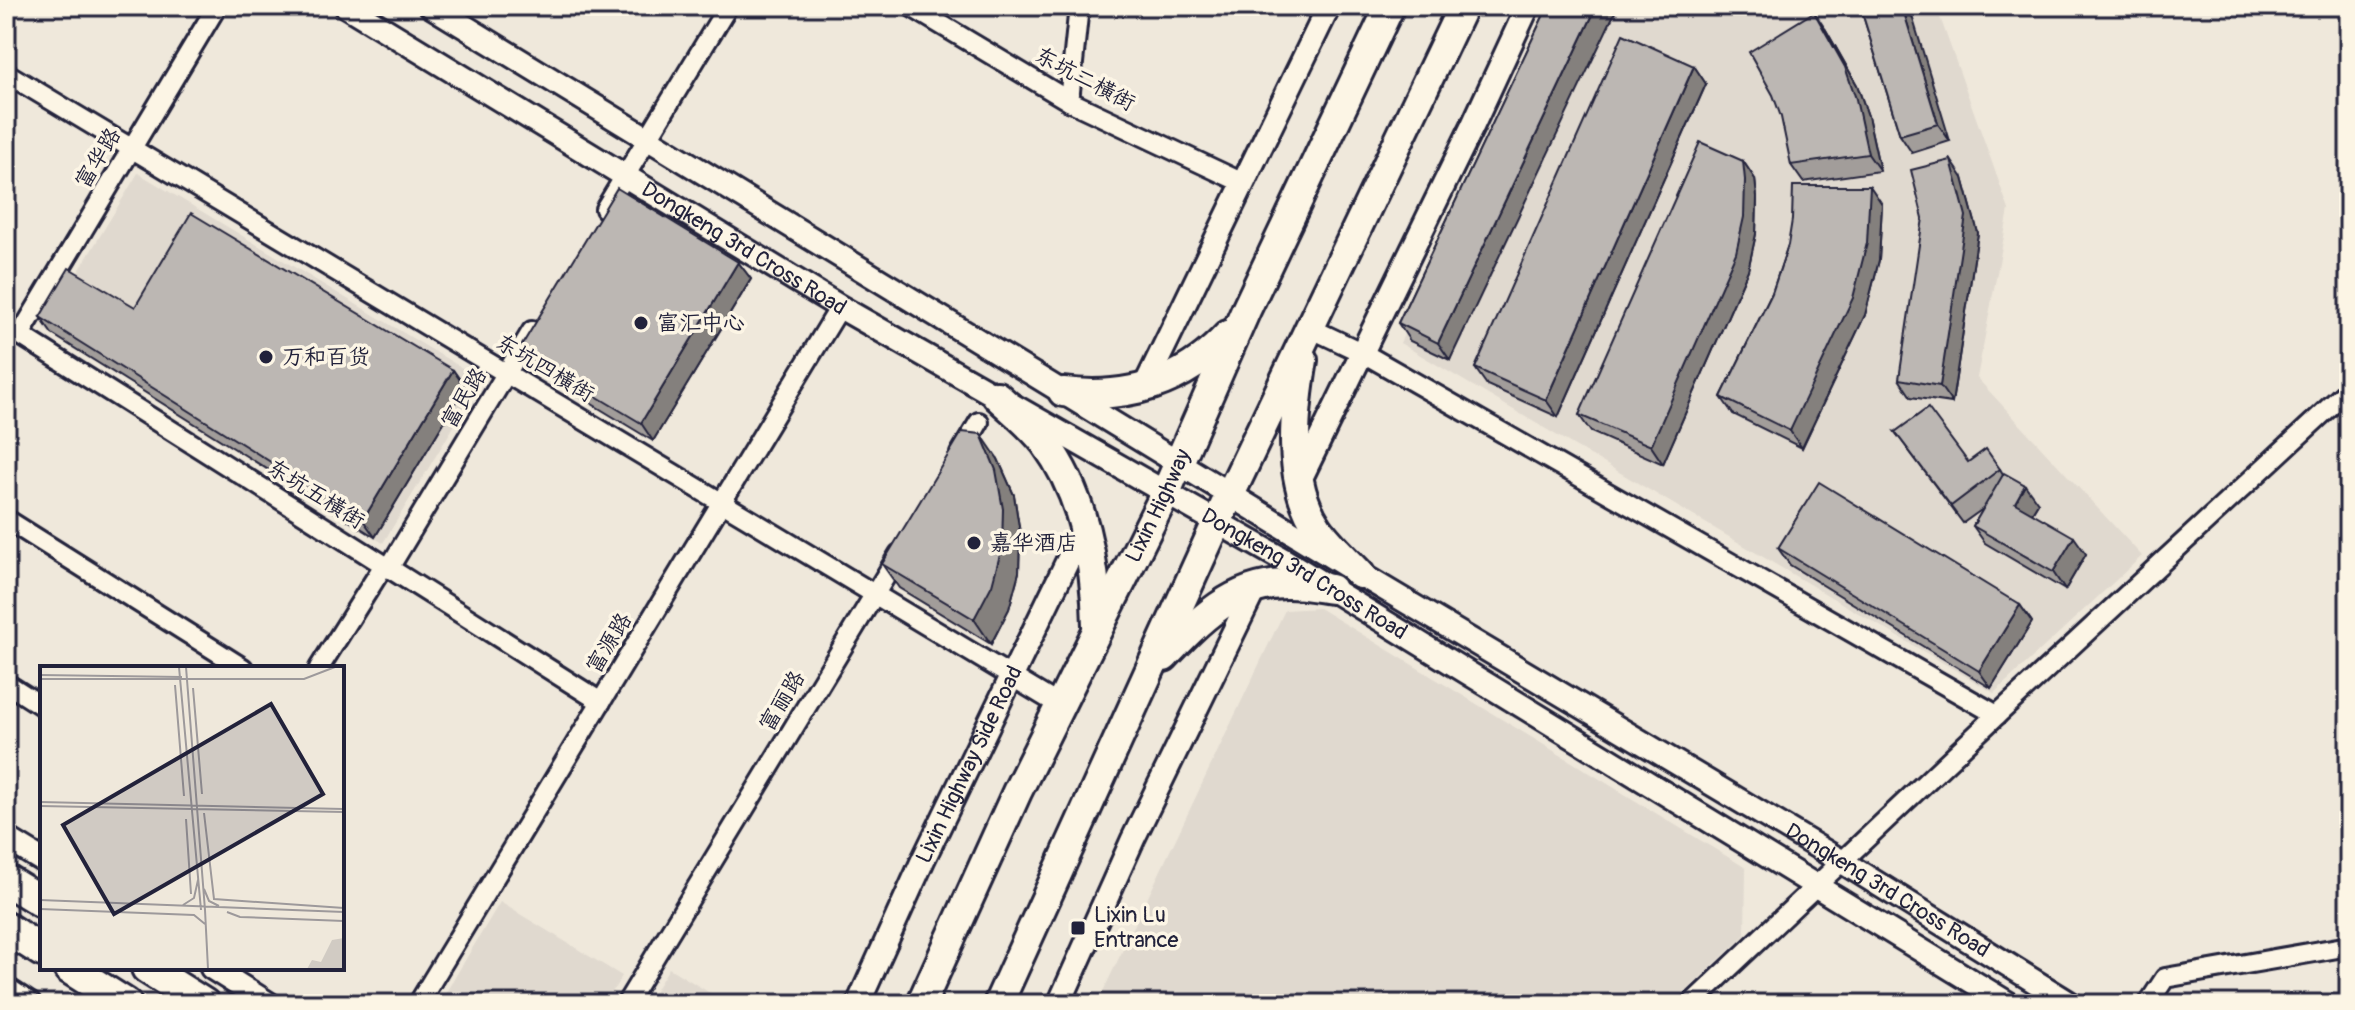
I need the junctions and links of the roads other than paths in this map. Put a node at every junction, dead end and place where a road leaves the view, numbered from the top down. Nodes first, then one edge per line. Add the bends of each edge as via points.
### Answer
1 (217, 6) edge
2 (346, 6) edge
3 (431, 6) edge
4 (728, 6) edge
5 (910, 6) edge
6 (1079, 6) edge
7 (1329, 6) edge
8 (1390, 6) edge
9 (1463, 6) edge
10 (1528, 6) edge
11 (6, 73) edge
12 (1069, 101) junction
13 (648, 139) junction
14 (132, 148) junction
15 (625, 176) junction
16 (1243, 183) junction
17 (594, 229) edge
18 (840, 307) junction
19 (1242, 320) junction
20 (538, 321) edge
21 (1308, 327) junction
22 (13, 330) edge
23 (1363, 353) junction
24 (507, 374) junction
25 (1145, 386) junction
26 (2349, 389) edge
27 (1063, 392) junction
28 (997, 396) junction
29 (979, 422) dead end
30 (1179, 462) junction
31 (947, 475) edge
32 (1300, 480) junction
33 (1166, 492) junction
34 (1230, 495) junction
35 (722, 503) junction
36 (6, 519) edge
37 (1217, 522) junction
38 (1084, 527) junction
39 (907, 541) edge
40 (387, 566) junction
41 (1360, 574) junction
42 (1255, 588) junction
43 (1331, 589) junction
44 (875, 594) junction
45 (1097, 629) junction
46 (240, 666) edge
47 (320, 666) edge
48 (1149, 673) junction
49 (1012, 677) junction
50 (6, 683) edge
51 (601, 702) junction
52 (40, 705) edge
53 (1059, 705) junction
54 (1997, 715) junction
55 (6, 838) edge
56 (40, 859) edge
57 (1841, 861) junction
58 (6, 880) edge
59 (1816, 886) junction
60 (40, 901) edge
61 (6, 928) edge
62 (2349, 946) edge
63 (40, 950) edge
64 (72, 970) edge
65 (150, 970) edge
66 (215, 970) edge
67 (6, 989) edge
68 (29, 1004) edge
69 (126, 1004) edge
70 (204, 1004) edge
71 (269, 1004) edge
72 (418, 1004) edge
73 (626, 1004) edge
74 (858, 1004) edge
75 (921, 1004) edge
76 (998, 1004) edge
77 (1059, 1004) edge
78 (1691, 1004) edge
79 (2009, 1004) edge
80 (2071, 1004) edge
81 (2148, 1004) edge

1 - 14 street, 富华路
2 - 15 street, Dongkeng 3rd Cross Road
3 - 13 street, Dongkeng 3rd Cross Road
4 - 13 street
5 - 12 street, 东坑二横街
6 - 12 street
7 - 16 street
8 - 19 main road, Lixin Highway
9 - 21 main road
10 - 23 street
11 - 14 street, 东坑四横街
12 - 16 street, 东坑二横街
13 - 15 street
13 - 27 street, Dongkeng 3rd Cross Road
14 - 22 street, 富华路
14 - 24 street, 东坑四横街
15 - 17 street
15 - 18 street, Dongkeng 3rd Cross Road
16 - 25 street
18 - 28 street, Dongkeng 3rd Cross Road
18 - 35 street, 富源路
19 - 25 main road via 1204,360 1178,376
19 - 30 main road, Lixin Highway
20 - 24 street, 富民路
21 - 23 street
21 - 32 main road via 1296,420
21 - 34 main road
22 - 40 street, 东坑五横街
23 - 32 street
23 - 54 street
24 - 35 street, 东坑四横街
24 - 40 street, 富民路
25 - 27 main road via 1104,396
26 - 54 street
27 - 30 street, Dongkeng 3rd Cross Road
28 - 33 street, Dongkeng 3rd Cross Road
28 - 38 main road via 1045,443
29 - 31 street
30 - 33 main road, Lixin Highway
30 - 34 street, Dongkeng 3rd Cross Road
32 - 41 main road via 1304,502 1319,529
33 - 37 street, Dongkeng 3rd Cross Road
33 - 45 main road, Lixin Highway
34 - 37 main road
34 - 41 street, Dongkeng 3rd Cross Road
35 - 44 street, 东坑四横街
35 - 51 street, 富源路
36 - 46 street
37 - 43 street, Dongkeng 3rd Cross Road
37 - 48 main road
38 - 45 main road
38 - 49 street, Lixin Highway Side Road
39 - 44 street, 富丽路
40 - 47 street, 富民路
40 - 51 street, 东坑五横街
41 - 57 street, Dongkeng 3rd Cross Road
42 - 43 main road via 1287,584
42 - 48 main road via 1218,606
42 - 77 street
43 - 59 street, Dongkeng 3rd Cross Road
44 - 49 street, 东坑四横街
44 - 73 street, 富丽路
45 - 53 main road, Lixin Highway
48 - 76 main road
49 - 53 street, 东坑四横街
49 - 74 street, Lixin Highway Side Road
50 - 52 street
51 - 72 street, 富源路
53 - 75 main road, Lixin Highway
54 - 57 street
55 - 56 street
57 - 59 street
57 - 80 street, Dongkeng 3rd Cross Road
58 - 60 highway
59 - 78 street
59 - 79 street, Dongkeng 3rd Cross Road
61 - 63 highway
62 - 81 street via 2165,978
64 - 69 highway
65 - 70 highway
66 - 71 street
67 - 68 street

